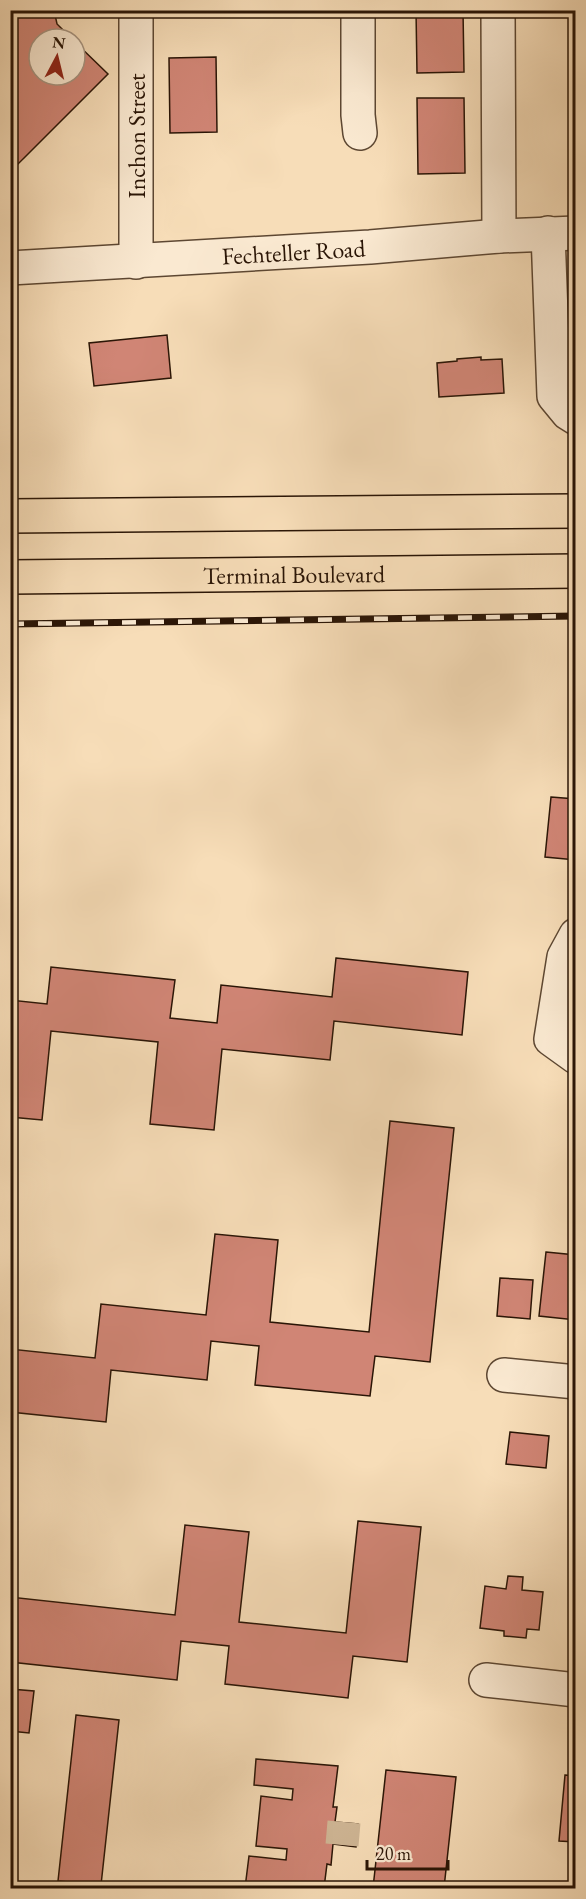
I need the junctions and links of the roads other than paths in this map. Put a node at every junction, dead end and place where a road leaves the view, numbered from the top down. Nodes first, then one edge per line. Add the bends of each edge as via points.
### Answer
1 (136, 10) edge
2 (358, 10) edge
3 (498, 10) edge
4 (360, 133) dead end
5 (562, 233) edge
6 (499, 236) junction
7 (135, 261) junction
8 (10, 268) edge
9 (576, 418) edge
10 (576, 511) edge
11 (10, 516) edge
12 (576, 571) edge
13 (10, 578) edge
14 (576, 934) edge
15 (576, 1057) edge
16 (504, 1375) dead end
17 (576, 1382) edge
18 (486, 1680) dead end
19 (576, 1689) edge

1 - 7 street, Inchon Street
2 - 4 street
3 - 6 street
5 - 6 street, Fechteller Road
5 - 9 street via 554,396
6 - 7 street, Fechteller Road
7 - 8 street, Fechteller Road
10 - 11 main road
12 - 13 main road, Terminal Boulevard
14 - 15 street via 564,957 551,1040
16 - 17 street
18 - 19 street

